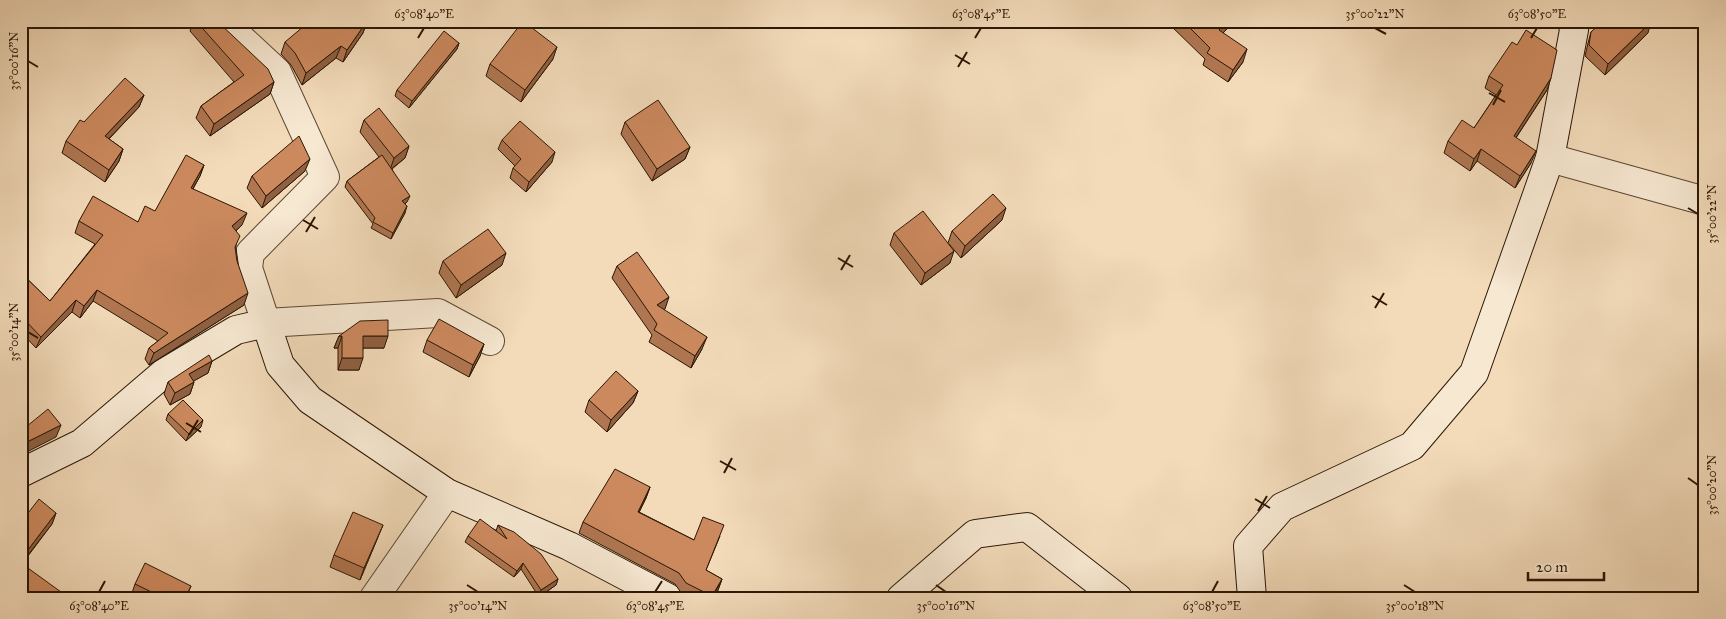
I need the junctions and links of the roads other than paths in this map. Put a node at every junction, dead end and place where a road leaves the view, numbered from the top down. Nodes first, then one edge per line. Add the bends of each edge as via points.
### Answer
1 (222, 21) edge
2 (1577, 24) edge
3 (1550, 158) junction
4 (1705, 201) edge
5 (266, 322) junction
6 (490, 341) dead end
7 (21, 473) edge
8 (447, 493) junction
9 (374, 598) edge
10 (668, 598) edge
11 (901, 598) edge
12 (1118, 598) edge
13 (1252, 598) edge

1 - 5 street via 277,72 325,177 250,253 248,268
2 - 3 street
3 - 4 street
3 - 13 street via 1474,374 1412,446 1282,507 1248,546
5 - 6 street via 438,313
5 - 7 street via 236,330 164,373 82,443
5 - 8 street via 280,365 310,400
8 - 9 street
8 - 10 street via 569,546
11 - 12 street via 975,534 1027,527

